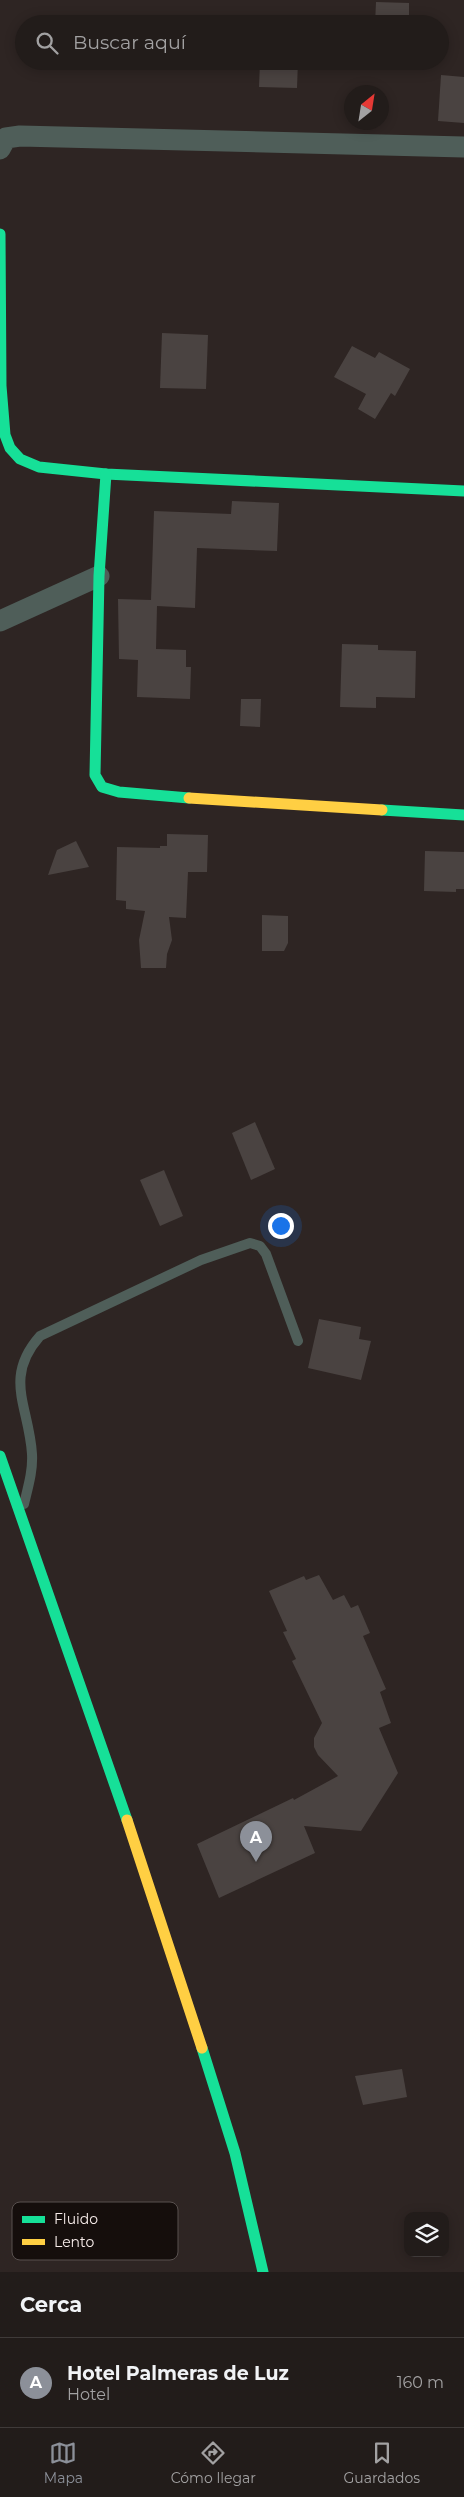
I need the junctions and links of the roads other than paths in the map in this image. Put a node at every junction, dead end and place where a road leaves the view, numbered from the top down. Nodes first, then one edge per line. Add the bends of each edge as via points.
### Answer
1 (464, 147) edge
2 (0, 149) edge
3 (0, 234) edge
4 (106, 474) junction
5 (464, 491) edge
6 (99, 576) junction
7 (0, 621) edge
8 (464, 815) edge
9 (298, 1341) dead end
10 (0, 1456) edge
11 (21, 1520) junction
12 (263, 2272) edge

1 - 2 street via 20,136 6,138
3 - 4 street via 1,386 5,435 10,448 20,459 39,467
4 - 5 street
4 - 6 street
6 - 7 street
6 - 8 street via 94,739 95,775 102,788 154,796
9 - 11 lane via 266,1254 260,1246 250,1243 202,1260 40,1336 28,1350 19,1375 32,1463
10 - 11 street
11 - 12 street via 155,1899 235,2153

